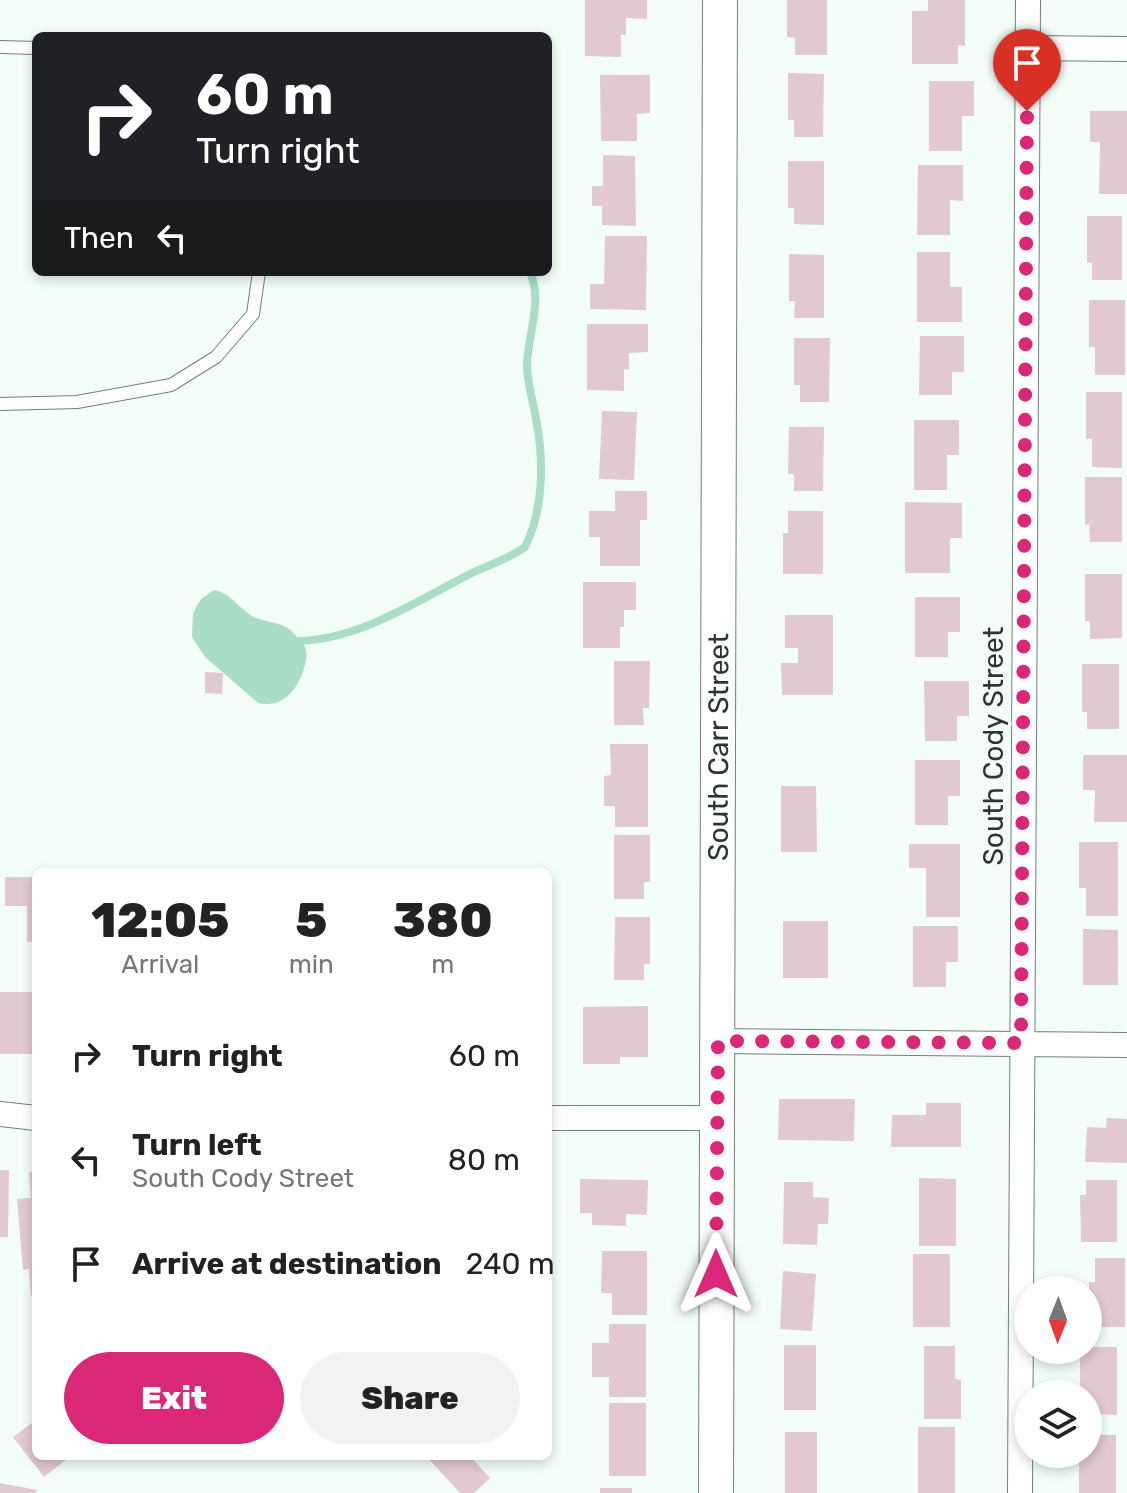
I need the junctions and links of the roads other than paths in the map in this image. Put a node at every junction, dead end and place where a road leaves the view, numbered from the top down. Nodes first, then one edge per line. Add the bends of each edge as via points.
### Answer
1 (720, 0) edge
2 (1028, 0) edge
3 (0, 47) edge
4 (32, 48) edge
5 (1027, 48) junction
6 (1127, 49) edge
7 (258, 276) edge
8 (0, 404) edge
9 (718, 1041) junction
10 (1021, 1043) junction
11 (1127, 1045) edge
12 (0, 1114) edge
13 (32, 1118) edge
14 (552, 1118) edge
15 (717, 1118) junction
16 (716, 1493) edge
17 (1020, 1493) edge

1 - 9 street, South Carr Street
2 - 5 street, South Cody Street
3 - 4 lane
5 - 6 street
5 - 10 street, South Cody Street
7 - 8 lane via 253,314 216,357 171,385 77,402
9 - 10 street
9 - 15 street, South Carr Street
10 - 11 street
10 - 17 street, South Cody Street
12 - 13 street
14 - 15 street
15 - 16 street, South Carr Street

